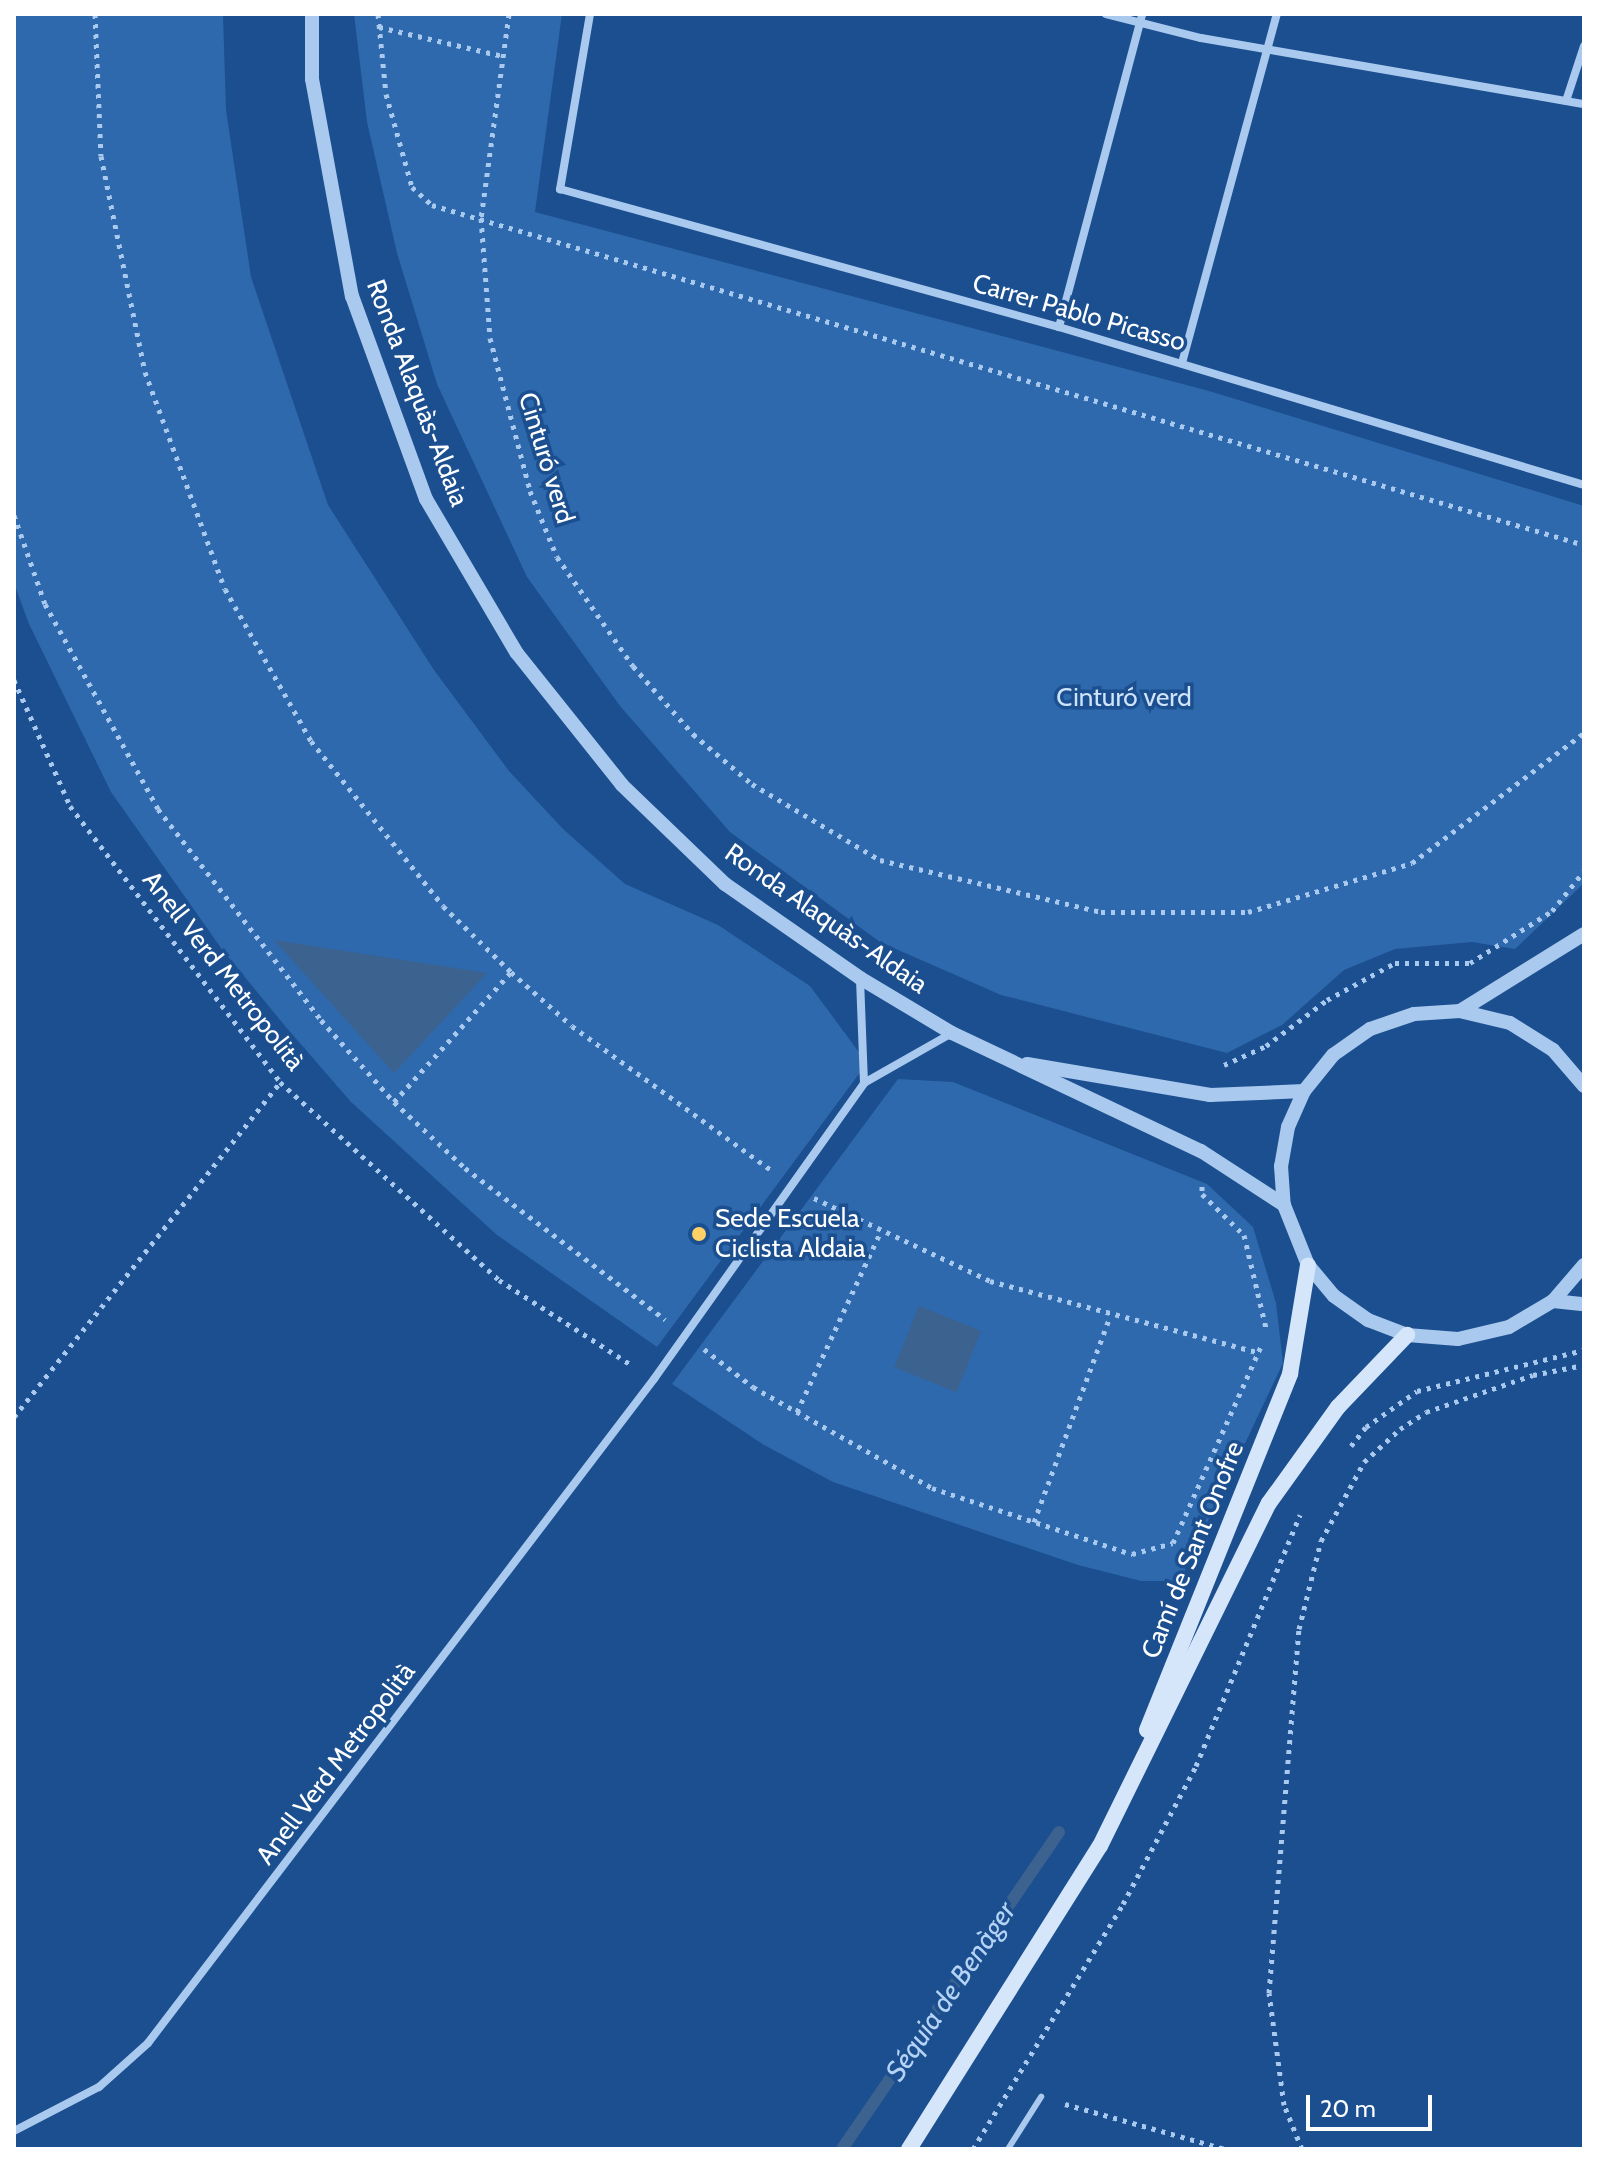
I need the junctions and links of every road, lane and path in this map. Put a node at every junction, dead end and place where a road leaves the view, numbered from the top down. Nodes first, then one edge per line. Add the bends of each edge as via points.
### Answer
1 (95, 14) edge
2 (312, 14) edge
3 (378, 14) edge
4 (509, 14) edge
5 (590, 14) edge
6 (1106, 14) edge
7 (1277, 14) edge
8 (1141, 19) edge
9 (379, 27) junction
10 (1266, 46) junction
11 (1584, 46) edge
12 (503, 56) junction
13 (1566, 101) junction
14 (1584, 104) edge
15 (481, 218) junction
16 (1059, 327) junction
17 (1182, 363) junction
18 (1584, 485) edge
19 (14, 515) edge
20 (1584, 545) edge
21 (14, 680) edge
22 (1584, 733) edge
23 (1584, 871) edge
24 (1584, 934) edge
25 (511, 972) junction
26 (860, 978) junction
27 (1460, 1011) junction
28 (952, 1033) junction
29 (1009, 1061) junction
30 (1216, 1075) dead end
31 (280, 1082) junction
32 (864, 1083) junction
33 (1584, 1086) edge
34 (1304, 1091) junction
35 (394, 1102) junction
36 (1201, 1180) dead end
37 (794, 1186) junction
38 (1284, 1205) junction
39 (880, 1233) junction
40 (1308, 1265) junction
41 (1584, 1265) edge
42 (1553, 1301) junction
43 (1584, 1304) edge
44 (1110, 1317) junction
45 (686, 1335) junction
46 (1407, 1335) junction
47 (1584, 1350) edge
48 (1258, 1352) junction
49 (1584, 1365) edge
50 (654, 1379) junction
51 (797, 1412) junction
52 (14, 1417) edge
53 (1348, 1449) dead end
54 (1304, 1505) dead end
55 (1034, 1522) junction
56 (1100, 1846) junction
57 (1041, 2097) joint
58 (14, 2131) edge
59 (909, 2149) edge
60 (973, 2149) edge
61 (1008, 2149) edge
62 (1225, 2149) edge
63 (1302, 2149) edge

1 - 25 path via 101,156 145,372 225,589 311,741 443,906
2 - 26 street, Ronda Alaquàs-Aldaia via 312,79 352,296 426,499 516,652 622,785 725,884
3 - 9 path
4 - 12 path, Cinturó verd
5 - 16 street, Carrer Pablo Picasso via 560,189
6 - 8 street
7 - 10 street
8 - 10 street
8 - 16 street
9 - 12 path
9 - 15 path via 386,94 412,187 432,205
10 - 13 street
10 - 17 street
11 - 13 street
12 - 15 path, Cinturó verd
13 - 14 street
15 - 20 path
15 - 22 path, Cinturó verd via 490,338 530,491 557,557 633,666 693,734 752,784 880,860 1101,912 1248,912 1412,863
16 - 17 street, Carrer Pablo Picasso
17 - 18 street, Carrer Pablo Picasso
19 - 35 path via 45,604 158,809 321,1020
21 - 31 path, Anell Verd Metropolità via 70,806
23 - 30 path via 1552,911 1470,963 1395,963 1327,1000 1266,1046 1225,1063
24 - 27 street
25 - 35 path
25 - 37 path via 572,1026
26 - 28 street, Ronda Alaquàs-Aldaia
26 - 32 street
27 - 33 street via 1521,1030 1553,1050
27 - 34 street via 1414,1014 1370,1029 1333,1055
28 - 29 street, Ronda Alaquàs-Aldaia
28 - 32 street, Anell Verd Metropolità
29 - 34 street, Ronda Alaquàs-Aldaia via 1210,1095
29 - 38 street, Ronda Alaquàs-Aldaia via 1201,1151
31 - 50 path, Anell Verd Metropolità via 499,1280
31 - 52 path
32 - 37 street, Anell Verd Metropolità
34 - 38 street via 1288,1127 1281,1166
35 - 45 path via 465,1168
36 - 48 path via 1202,1194 1244,1235 1268,1334
37 - 39 path
37 - 45 street, Anell Verd Metropolità
38 - 40 street
39 - 44 path via 990,1281
39 - 51 path
40 - 46 street via 1334,1296 1368,1320
40 - 56 main road, Camí de Sant Onofre via 1290,1374
41 - 42 street
42 - 43 street
42 - 46 street via 1496,1330 1458,1339
44 - 48 path
44 - 55 path
45 - 50 street, Anell Verd Metropolità
45 - 51 path via 753,1387
46 - 56 main road, Camí de Sant Onofre via 1338,1407 1269,1503
47 - 53 path via 1417,1391 1366,1427
48 - 55 path via 1173,1543 1132,1554
49 - 63 path via 1533,1375 1426,1412 1400,1429 1364,1462 1321,1541 1299,1629 1269,1993 1284,2105
50 - 58 street, Anell Verd Metropolità via 148,2043 99,2087
51 - 55 path via 932,1488
54 - 60 path via 1196,1766 1116,1917
56 - 59 main road, Camí de Sant Onofre
57 - 61 lane
57 - 62 path

